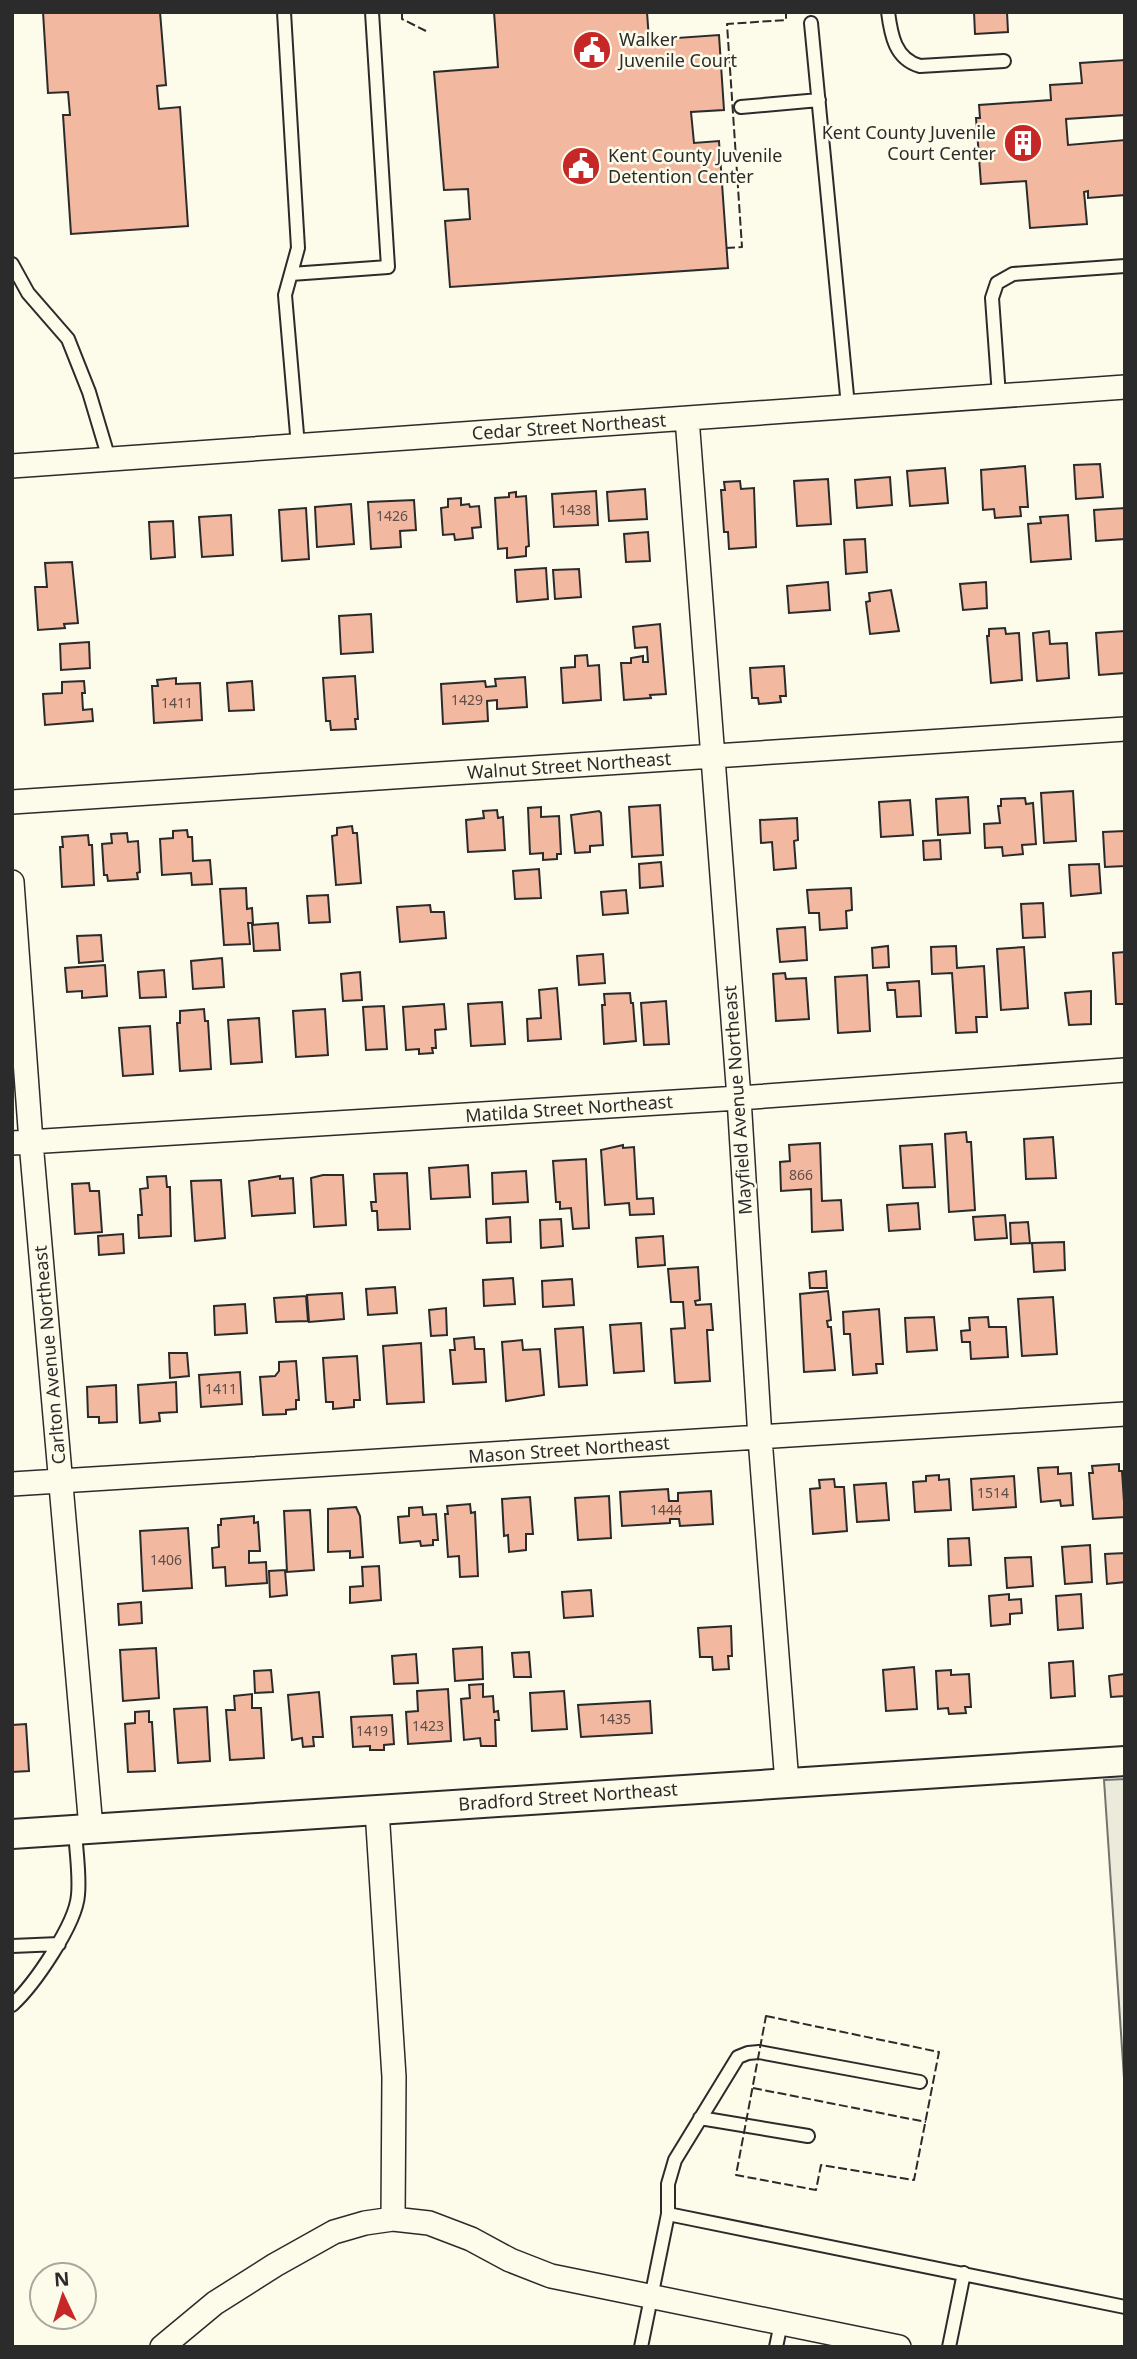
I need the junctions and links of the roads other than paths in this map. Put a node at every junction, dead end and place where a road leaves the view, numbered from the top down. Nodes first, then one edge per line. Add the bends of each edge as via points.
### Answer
1 (284, 12) edge
2 (372, 12) edge
3 (888, 12) edge
4 (811, 23) dead end
5 (1003, 61) dead end
6 (819, 100) junction
7 (741, 107) dead end
8 (12, 264) edge
9 (1125, 266) edge
10 (291, 274) junction
11 (1125, 387) edge
12 (999, 396) junction
13 (848, 406) junction
14 (687, 418) junction
15 (298, 446) junction
16 (109, 459) junction
17 (12, 466) edge
18 (1125, 729) edge
19 (713, 756) junction
20 (12, 802) edge
21 (12, 882) edge
22 (1125, 1070) edge
23 (739, 1098) junction
24 (22, 1142) edge
25 (1125, 1414) edge
26 (760, 1438) junction
27 (61, 1481) junction
28 (12, 1484) edge
29 (1125, 1761) edge
30 (787, 1783) junction
31 (377, 1810) junction
32 (83, 1828) junction
33 (12, 1833) edge
34 (59, 1944) junction
35 (12, 1946) edge
36 (12, 2005) edge
37 (920, 2082) dead end
38 (700, 2118) junction
39 (808, 2136) dead end
40 (668, 2214) junction
41 (393, 2219) junction
42 (964, 2273) junction
43 (651, 2297) junction
44 (1125, 2307) edge
45 (781, 2323) junction
46 (162, 2347) edge
47 (641, 2347) edge
48 (776, 2347) edge
49 (899, 2347) edge
50 (949, 2347) edge

1 - 10 lane via 299,248
2 - 10 lane via 388,267
3 - 5 lane via 894,41 911,63
4 - 6 lane
6 - 7 lane
6 - 13 lane
8 - 16 lane via 27,293 68,339
9 - 12 lane via 1013,274 997,284 992,298
10 - 15 lane via 285,295
11 - 12 street, Cedar Street Northeast
12 - 13 street, Cedar Street Northeast
13 - 14 street, Cedar Street Northeast
14 - 15 street, Cedar Street Northeast
14 - 19 street, Mayfield Avenue Northeast
15 - 16 street, Cedar Street Northeast
16 - 17 street, Cedar Street Northeast
18 - 19 street, Walnut Street Northeast
19 - 20 street, Walnut Street Northeast
19 - 23 street, Mayfield Avenue Northeast
21 - 24 street, Carlton Avenue Northeast
22 - 23 street, Matilda Street Northeast
23 - 24 street, Matilda Street Northeast
23 - 26 street, Mayfield Avenue Northeast
24 - 27 street, Carlton Avenue Northeast
25 - 26 street, Mason Street Northeast
26 - 27 street, Mason Street Northeast
26 - 30 street, Mayfield Avenue Northeast
27 - 28 street, Mason Street Northeast
27 - 32 street, Carlton Avenue Northeast
29 - 30 street, Bradford Street Northeast
30 - 31 street, Bradford Street Northeast
31 - 32 street, Bradford Street Northeast
31 - 41 street via 394,2077
32 - 33 street, Bradford Street Northeast
32 - 34 lane via 79,1896
34 - 35 lane
34 - 36 lane
37 - 38 lane via 748,2053 738,2057
38 - 39 lane
38 - 40 lane via 675,2160 668,2184
40 - 42 lane
40 - 43 lane
41 - 43 street via 429,2223 551,2276
41 - 46 street via 334,2232 275,2264 215,2303
42 - 44 lane
42 - 50 lane
43 - 45 street
43 - 47 lane
45 - 48 lane
45 - 49 street

